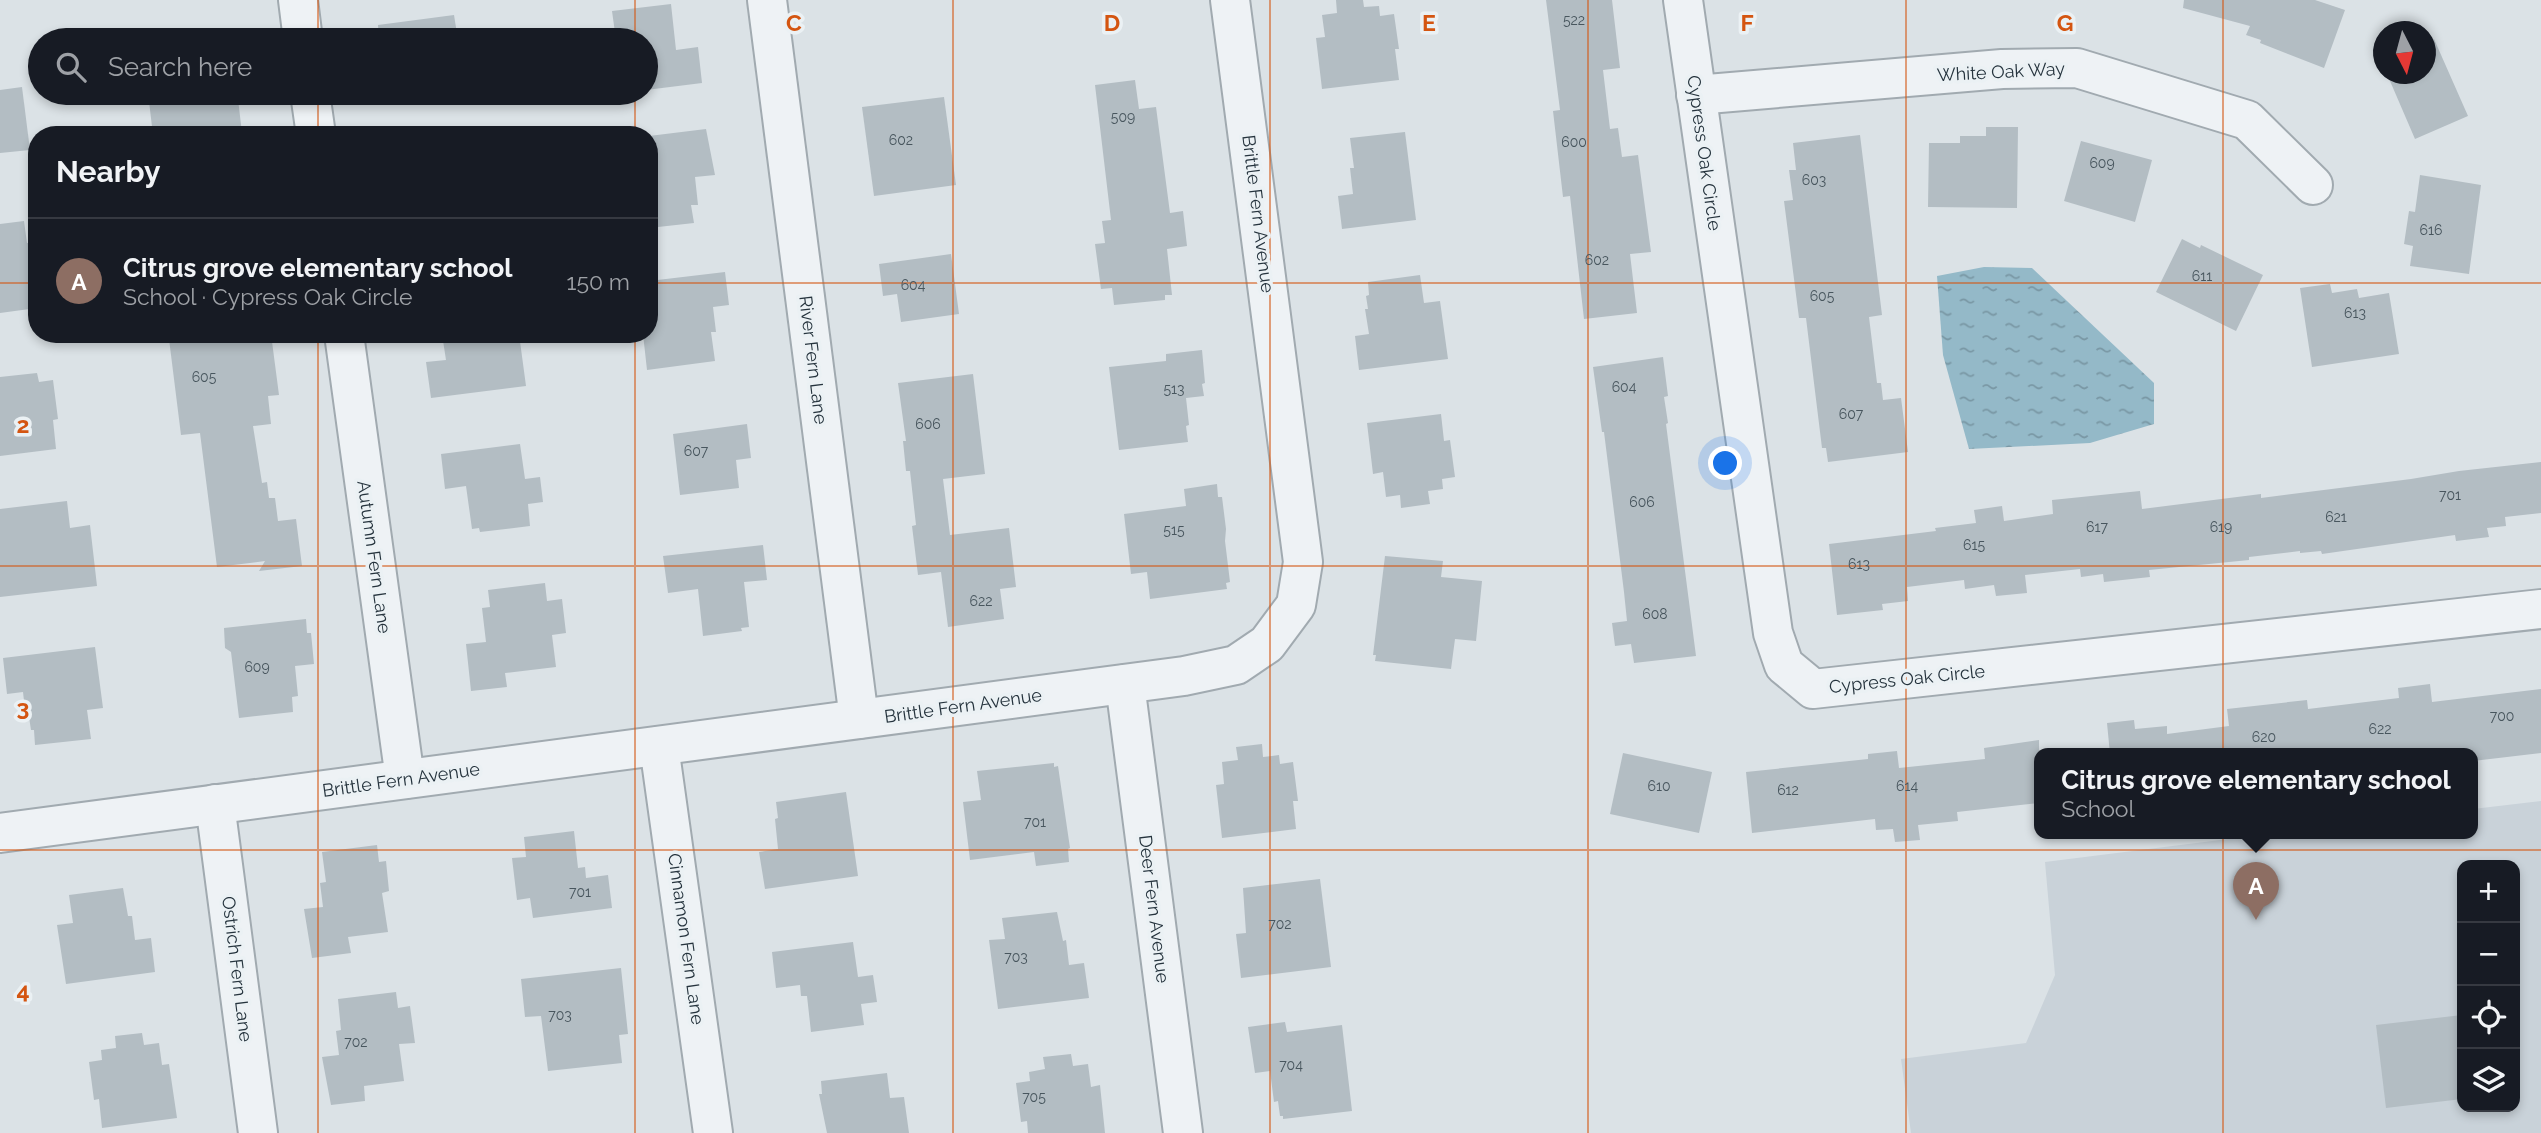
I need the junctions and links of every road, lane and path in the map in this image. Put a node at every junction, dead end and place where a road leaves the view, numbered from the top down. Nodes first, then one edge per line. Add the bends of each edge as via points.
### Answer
1 (298, 0) edge
2 (767, 0) edge
3 (1230, 0) edge
4 (1683, 0) edge
5 (302, 28) edge
6 (1696, 95) junction
7 (312, 105) edge
8 (315, 126) edge
9 (2313, 185) dead end
10 (345, 343) edge
11 (2541, 608) edge
12 (1125, 684) junction
13 (859, 719) junction
14 (659, 746) junction
15 (405, 779) junction
16 (215, 804) junction
17 (0, 833) edge
18 (258, 1133) edge
19 (713, 1133) edge
20 (1183, 1133) edge

1 - 5 street
2 - 13 street, River Fern Lane
3 - 12 street, Brittle Fern Avenue via 1303,562 1296,605 1267,644 1236,665
4 - 6 street, Cypress Oak Circle
6 - 9 street, White Oak Way via 2002,69 2077,68 2247,120
6 - 11 street, Cypress Oak Circle via 1773,633 1784,665 1812,689
7 - 8 street
10 - 15 street, Autumn Fern Lane
12 - 13 street, Brittle Fern Avenue
12 - 20 street, Deer Fern Avenue
13 - 14 street, Brittle Fern Avenue
14 - 15 street, Brittle Fern Avenue
14 - 19 street, Cinnamon Fern Lane
15 - 16 street, Brittle Fern Avenue
16 - 17 street, Brittle Fern Avenue
16 - 18 street, Ostrich Fern Lane

